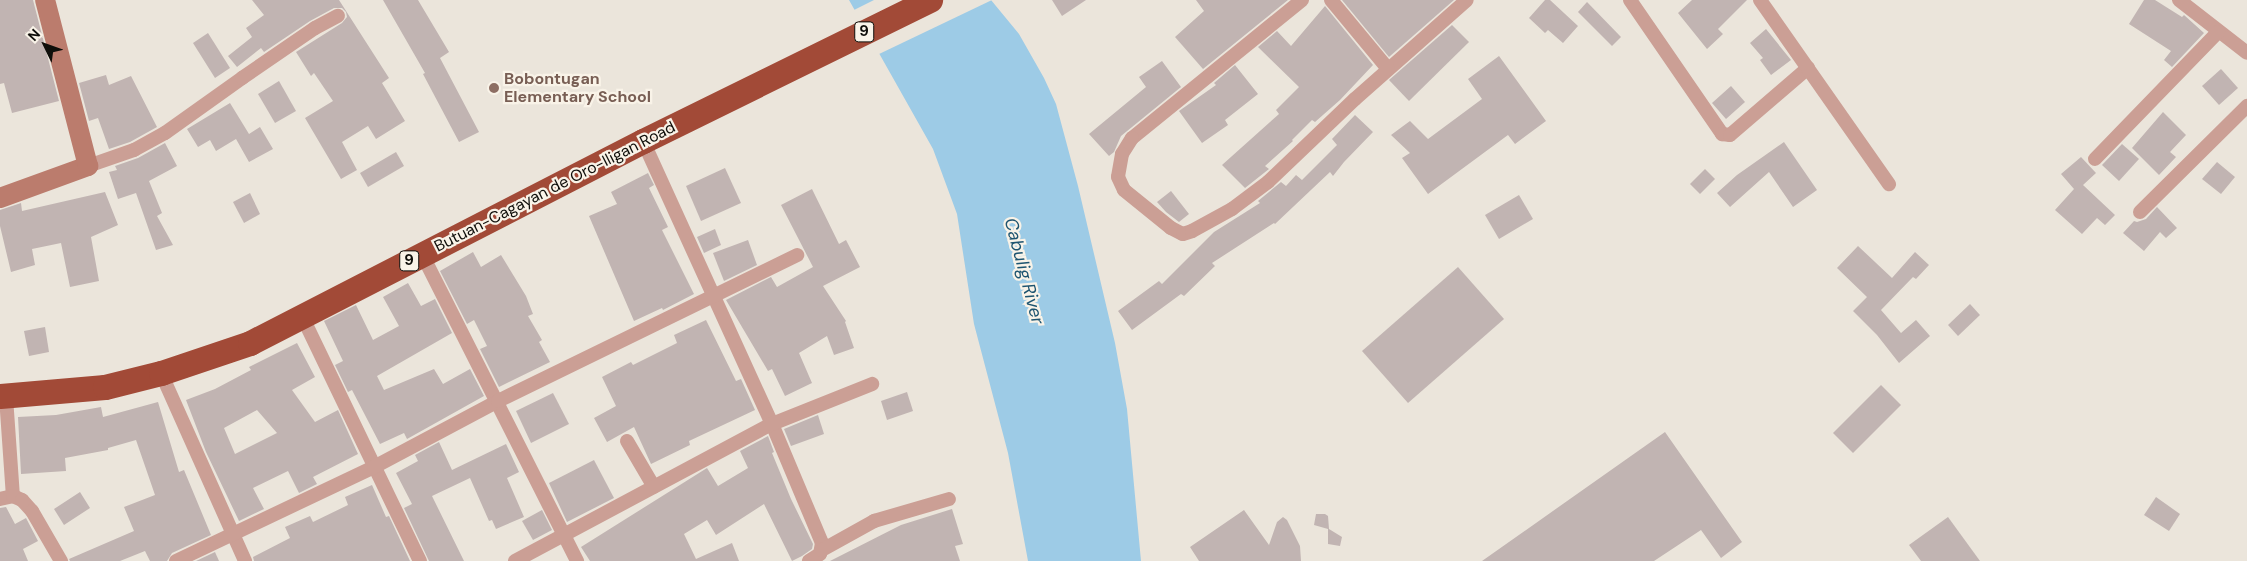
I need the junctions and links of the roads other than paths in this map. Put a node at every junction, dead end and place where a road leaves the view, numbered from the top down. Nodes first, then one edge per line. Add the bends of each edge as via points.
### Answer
1 (45, 0) edge
2 (930, 0) edge
3 (1302, 0) edge
4 (1331, 0) edge
5 (1467, 0) edge
6 (1630, 0) edge
7 (1760, 0) edge
8 (2180, 0) edge
9 (338, 16) dead end
10 (2218, 32) junction
11 (2247, 53) edge
12 (1808, 68) junction
13 (1388, 69) junction
14 (2247, 106) edge
15 (643, 141) junction
16 (2095, 159) dead end
17 (88, 166) junction
18 (1889, 184) dead end
19 (0, 198) edge
20 (2140, 212) dead end
21 (422, 254) junction
22 (797, 255) dead end
23 (714, 297) junction
24 (302, 316) junction
25 (161, 373) junction
26 (872, 384) dead end
27 (3, 396) edge
28 (498, 401) junction
29 (772, 424) junction
30 (627, 441) dead end
31 (374, 467) junction
32 (654, 487) junction
33 (6, 497) edge
34 (949, 498) dead end
35 (233, 534) junction
36 (564, 536) junction
37 (822, 550) junction
38 (61, 561) edge
39 (176, 561) edge
40 (245, 561) edge
41 (420, 561) edge
42 (515, 561) edge
43 (577, 561) edge
44 (809, 561) edge

1 - 17 street
2 - 15 highway, Butuan-Cagayan de Oro-Iligan Road / 9
3 - 13 street via 1132,138 1122,154 1118,177 1124,190 1171,228 1184,234 1232,210 1268,182
4 - 13 street
5 - 13 street
6 - 12 street via 1722,134 1730,135
7 - 12 street
8 - 10 street
9 - 17 street via 165,133 134,150
10 - 11 street
10 - 16 street
12 - 18 street
14 - 20 street
15 - 21 highway, Butuan-Cagayan de Oro-Iligan Road / 9
15 - 23 street
17 - 19 street
21 - 24 highway, Butuan-Cagayan de Oro-Iligan Road / 9
21 - 28 street
22 - 23 street
23 - 28 street
23 - 29 street
24 - 25 highway, Butuan-Cagayan de Oro-Iligan Road / 9 via 250,343
24 - 31 street
25 - 27 highway, Butuan-Cagayan de Oro-Iligan Road / 9 via 105,387
25 - 35 street
26 - 29 street
27 - 33 street
28 - 31 street
28 - 36 street
29 - 32 street
29 - 37 street via 822,542
30 - 32 street
31 - 35 street
31 - 41 street
32 - 36 street
33 - 38 street via 22,500 32,511
34 - 37 street via 874,521
35 - 39 street
35 - 40 street
36 - 42 street
36 - 43 street
37 - 44 street

